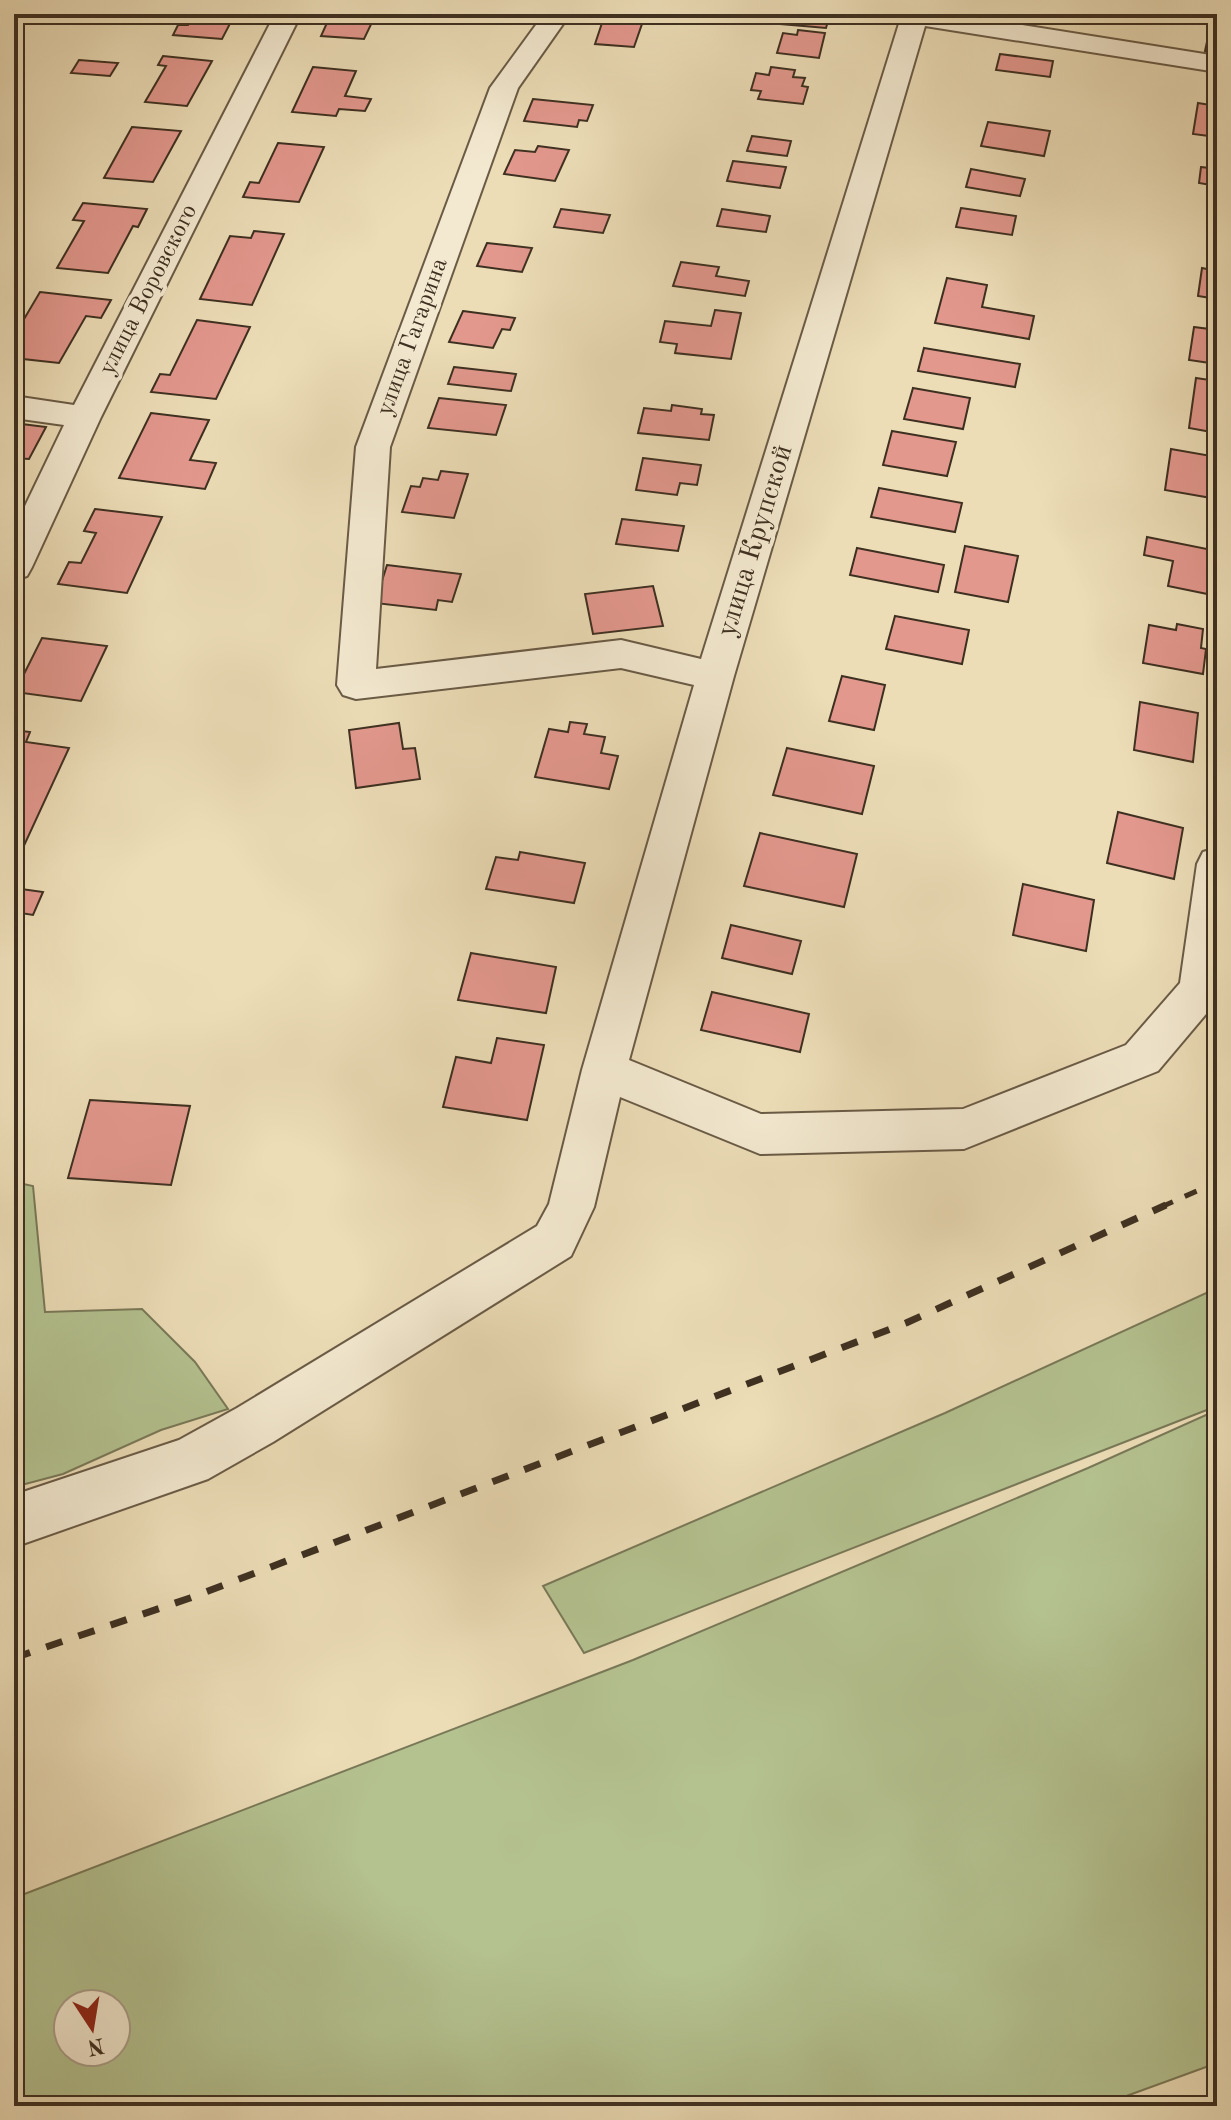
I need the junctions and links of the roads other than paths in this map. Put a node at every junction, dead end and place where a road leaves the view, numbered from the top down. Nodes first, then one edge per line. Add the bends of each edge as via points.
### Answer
1 (288, 14) edge
2 (557, 14) edge
3 (915, 15) edge
4 (1217, 64) edge
5 (14, 407) edge
6 (84, 417) junction
7 (14, 567) edge
8 (715, 676) junction
9 (1217, 864) edge
10 (604, 1070) junction
11 (14, 1521) edge

1 - 6 street, улица Воровского
2 - 8 street, улица Гагарина via 504,88 373,447 356,685 621,654
3 - 4 street
3 - 8 street, улица Крупской
5 - 6 street
6 - 7 street, улица Воровского
8 - 10 street, улица Крупской
9 - 10 street via 1201,990 1142,1058 964,1129 760,1134
10 - 11 street, улица Крупской via 571,1207 554,1241 190,1461

